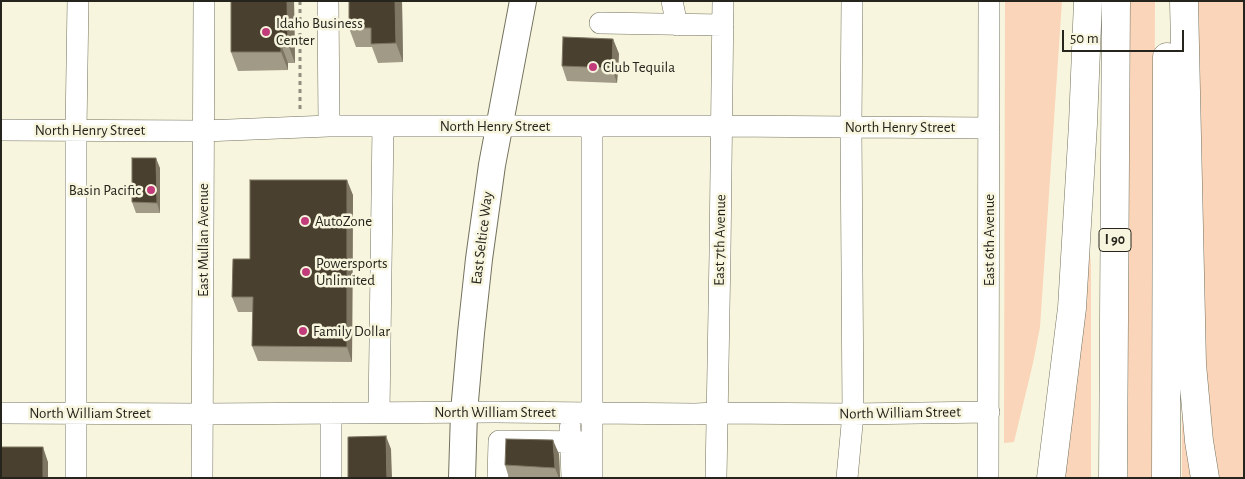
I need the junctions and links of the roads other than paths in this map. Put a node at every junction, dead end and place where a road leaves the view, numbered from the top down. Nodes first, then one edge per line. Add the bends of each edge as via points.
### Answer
1 (78, 1) edge
2 (204, 1) edge
3 (328, 1) edge
4 (523, 1) edge
5 (672, 1) edge
6 (723, 1) edge
7 (852, 1) edge
8 (989, 1) edge
9 (1088, 1) edge
10 (1116, 1) edge
11 (1167, 1) edge
12 (1184, 1) edge
13 (600, 24) dead end
14 (677, 25) junction
15 (723, 25) junction
16 (329, 126) junction
17 (384, 126) junction
18 (499, 126) junction
19 (592, 126) junction
20 (722, 126) junction
21 (851, 127) junction
22 (989, 128) junction
23 (1, 130) edge
24 (76, 130) junction
25 (204, 130) junction
26 (464, 412) junction
27 (592, 412) junction
28 (988, 412) junction
29 (1, 413) edge
30 (76, 413) junction
31 (332, 413) junction
32 (379, 413) junction
33 (569, 413) junction
34 (717, 413) junction
35 (202, 414) junction
36 (853, 414) junction
37 (570, 442) junction
38 (592, 442) junction
39 (76, 478) edge
40 (202, 478) edge
41 (330, 478) edge
42 (462, 478) edge
43 (498, 478) edge
44 (572, 478) edge
45 (592, 478) edge
46 (716, 478) edge
47 (847, 478) edge
48 (988, 478) edge
49 (1051, 478) edge
50 (1113, 478) edge
51 (1166, 478) edge
52 (1205, 478) edge

1 - 24 street
2 - 25 street, East Mullan Avenue
3 - 16 street
4 - 18 main road, East Seltice Way
5 - 14 street
6 - 15 street, East 7th Avenue
7 - 21 street
8 - 22 street, East 6th Avenue
9 - 49 highway via 1072,308
10 - 50 highway, I 90
11 - 51 highway
12 - 52 highway via 1192,364
13 - 14 street
14 - 15 street
15 - 20 street, East 7th Avenue
16 - 17 street, North Henry Street
16 - 25 street, North Henry Street
17 - 18 street, North Henry Street
17 - 32 street
18 - 19 street, North Henry Street
18 - 26 main road, East Seltice Way via 479,259
19 - 20 street, North Henry Street
19 - 27 street
20 - 21 street, North Henry Street
20 - 34 street, East 7th Avenue
21 - 22 street, North Henry Street
21 - 36 street
22 - 28 street, East 6th Avenue
23 - 24 street, North Henry Street
24 - 25 street, North Henry Street
24 - 30 street
25 - 35 street, East Mullan Avenue
26 - 32 street, North William Street
26 - 33 street, North William Street
26 - 42 main road, East Seltice Way
27 - 33 street, North William Street
27 - 34 street, North William Street
27 - 38 street
28 - 36 street, North William Street
28 - 48 street, East 6th Avenue
29 - 30 street, North William Street
30 - 35 street, North William Street
30 - 39 street
31 - 32 street, North William Street
31 - 35 street, North William Street
31 - 41 street
33 - 37 street
34 - 36 street, North William Street
34 - 46 street, East 7th Avenue
35 - 40 street, East Mullan Avenue
36 - 47 street
37 - 38 street
37 - 43 street via 499,441
37 - 44 street
38 - 45 street

